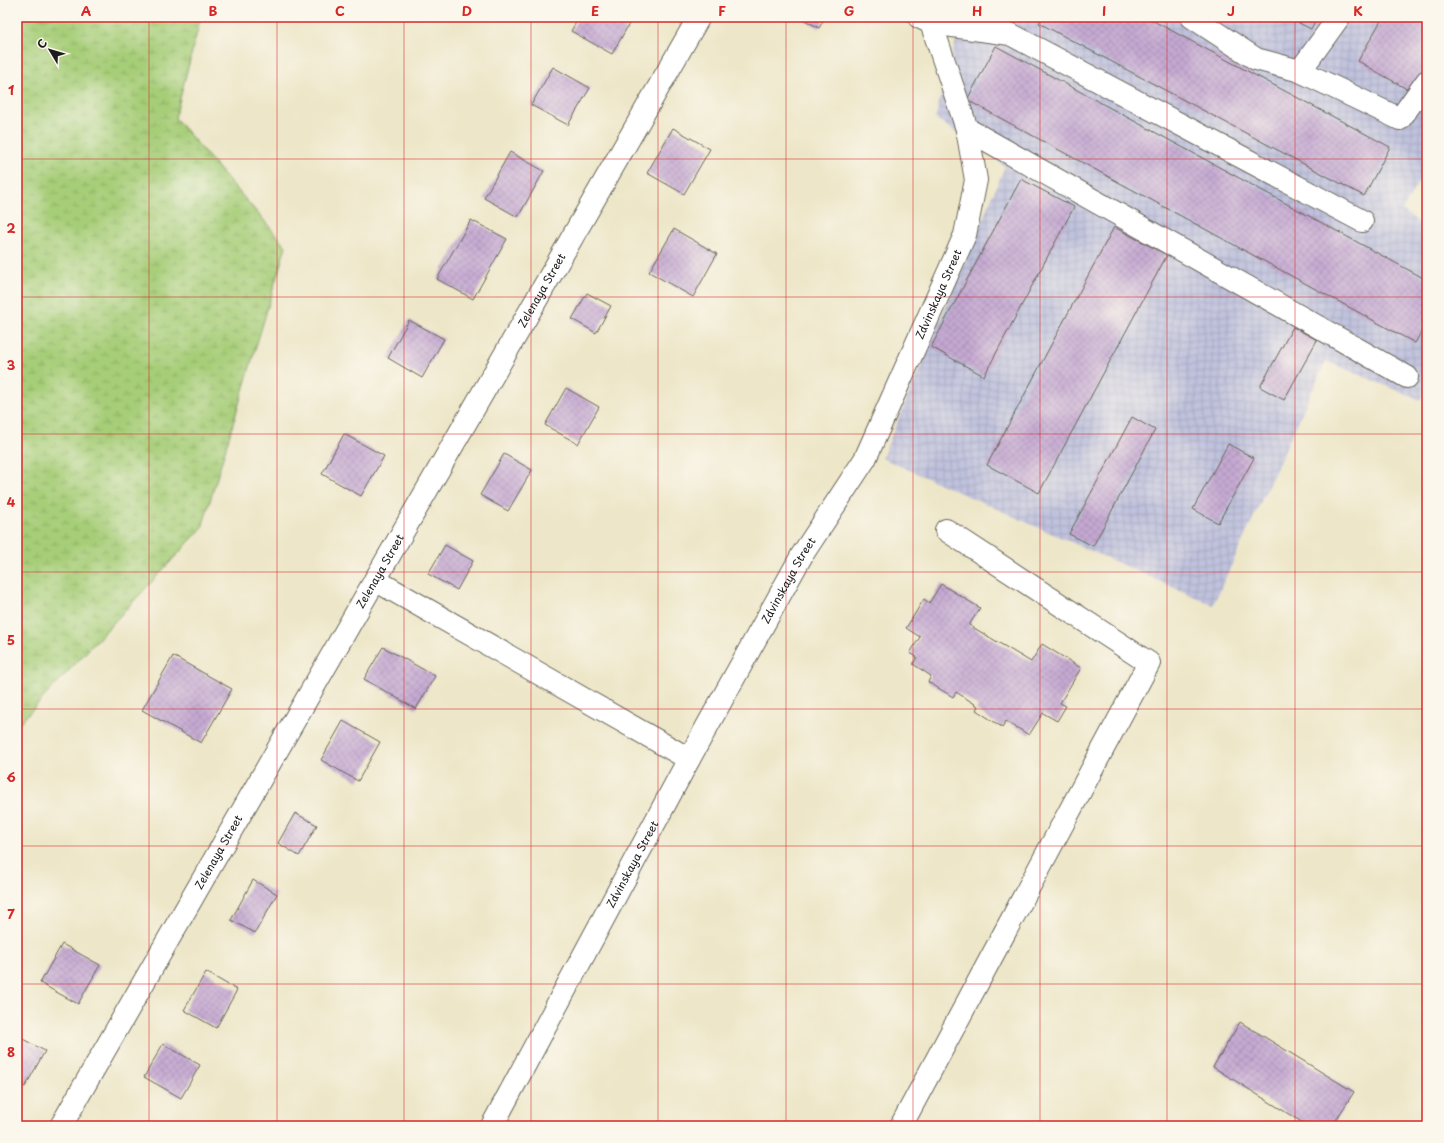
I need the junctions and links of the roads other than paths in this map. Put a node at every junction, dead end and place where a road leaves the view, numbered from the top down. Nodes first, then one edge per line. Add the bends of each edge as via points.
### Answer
1 (699, 17) edge
2 (1194, 17) edge
3 (1339, 17) edge
4 (925, 20) edge
5 (1300, 71) junction
6 (1427, 81) edge
7 (967, 129) junction
8 (1362, 221) dead end
9 (1407, 377) dead end
10 (946, 530) dead end
11 (375, 580) junction
12 (689, 759) junction
13 (61, 1126) edge
14 (492, 1126) edge
15 (901, 1126) edge

1 - 11 street, Zelenaya Street
2 - 5 street via 1256,59
3 - 5 street
4 - 7 street, Zdvinskaya Street
4 - 8 street via 1010,34
5 - 6 street via 1400,119
7 - 9 street
7 - 12 street, Zdvinskaya Street via 976,180 965,235 865,459 802,555
10 - 15 street via 1148,663
11 - 12 street
11 - 13 street, Zelenaya Street
12 - 14 street, Zdvinskaya Street

